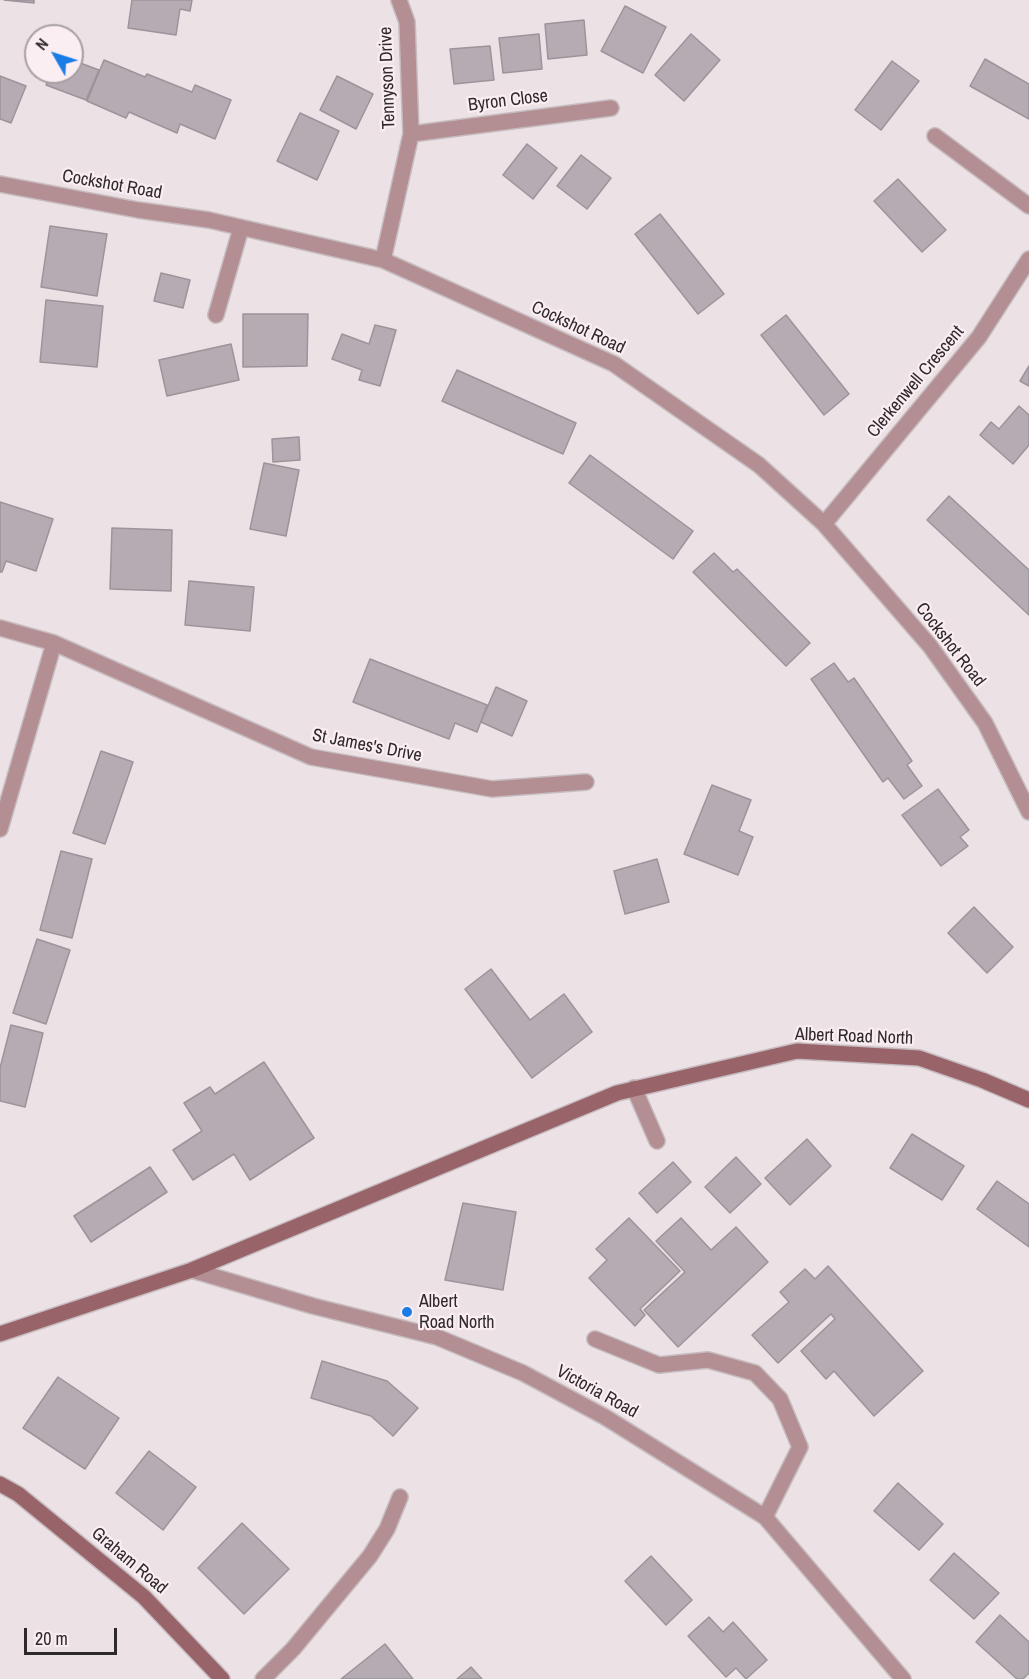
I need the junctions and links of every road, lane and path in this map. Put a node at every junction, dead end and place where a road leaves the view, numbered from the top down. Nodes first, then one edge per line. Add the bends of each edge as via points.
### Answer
1 (399, 0) edge
2 (611, 108) dead end
3 (411, 134) junction
4 (935, 136) dead end
5 (0, 184) edge
6 (1029, 206) edge
7 (241, 228) junction
8 (1029, 259) edge
9 (383, 260) junction
10 (216, 315) dead end
11 (824, 524) junction
12 (0, 628) edge
13 (54, 642) junction
14 (586, 782) dead end
15 (1029, 812) edge
16 (0, 829) edge
17 (634, 1088) junction
18 (1029, 1100) edge
19 (657, 1142) dead end
20 (192, 1270) junction
21 (0, 1334) edge
22 (595, 1339) dead end
23 (0, 1484) edge
24 (400, 1497) dead end
25 (765, 1517) junction
26 (222, 1679) edge
27 (263, 1679) edge
28 (903, 1679) edge

1 - 3 street, Tennyson Drive via 407,22
2 - 3 street, Byron Close
3 - 9 street, Tennyson Drive
4 - 6 street
5 - 7 street, Cockshot Road
7 - 9 street, Cockshot Road
7 - 10 street
8 - 11 street, Clerkenwell Crescent via 979,337
9 - 11 street, Cockshot Road via 614,364 759,465
11 - 15 street, Cockshot Road via 930,646 985,723
12 - 13 street, St James's Drive
13 - 14 street, St James's Drive via 311,757 492,789
13 - 16 street
17 - 18 street, Albert Road North via 797,1051 919,1058
17 - 19 street
17 - 20 street, Albert Road North
20 - 21 street, Albert Road North
20 - 25 street, Victoria Road via 437,1337 523,1373 605,1417
22 - 25 street via 659,1365 708,1360 755,1373 780,1399 800,1447
23 - 26 street, Graham Road via 18,1494 144,1597
24 - 27 street via 370,1556
25 - 28 street, Victoria Road

